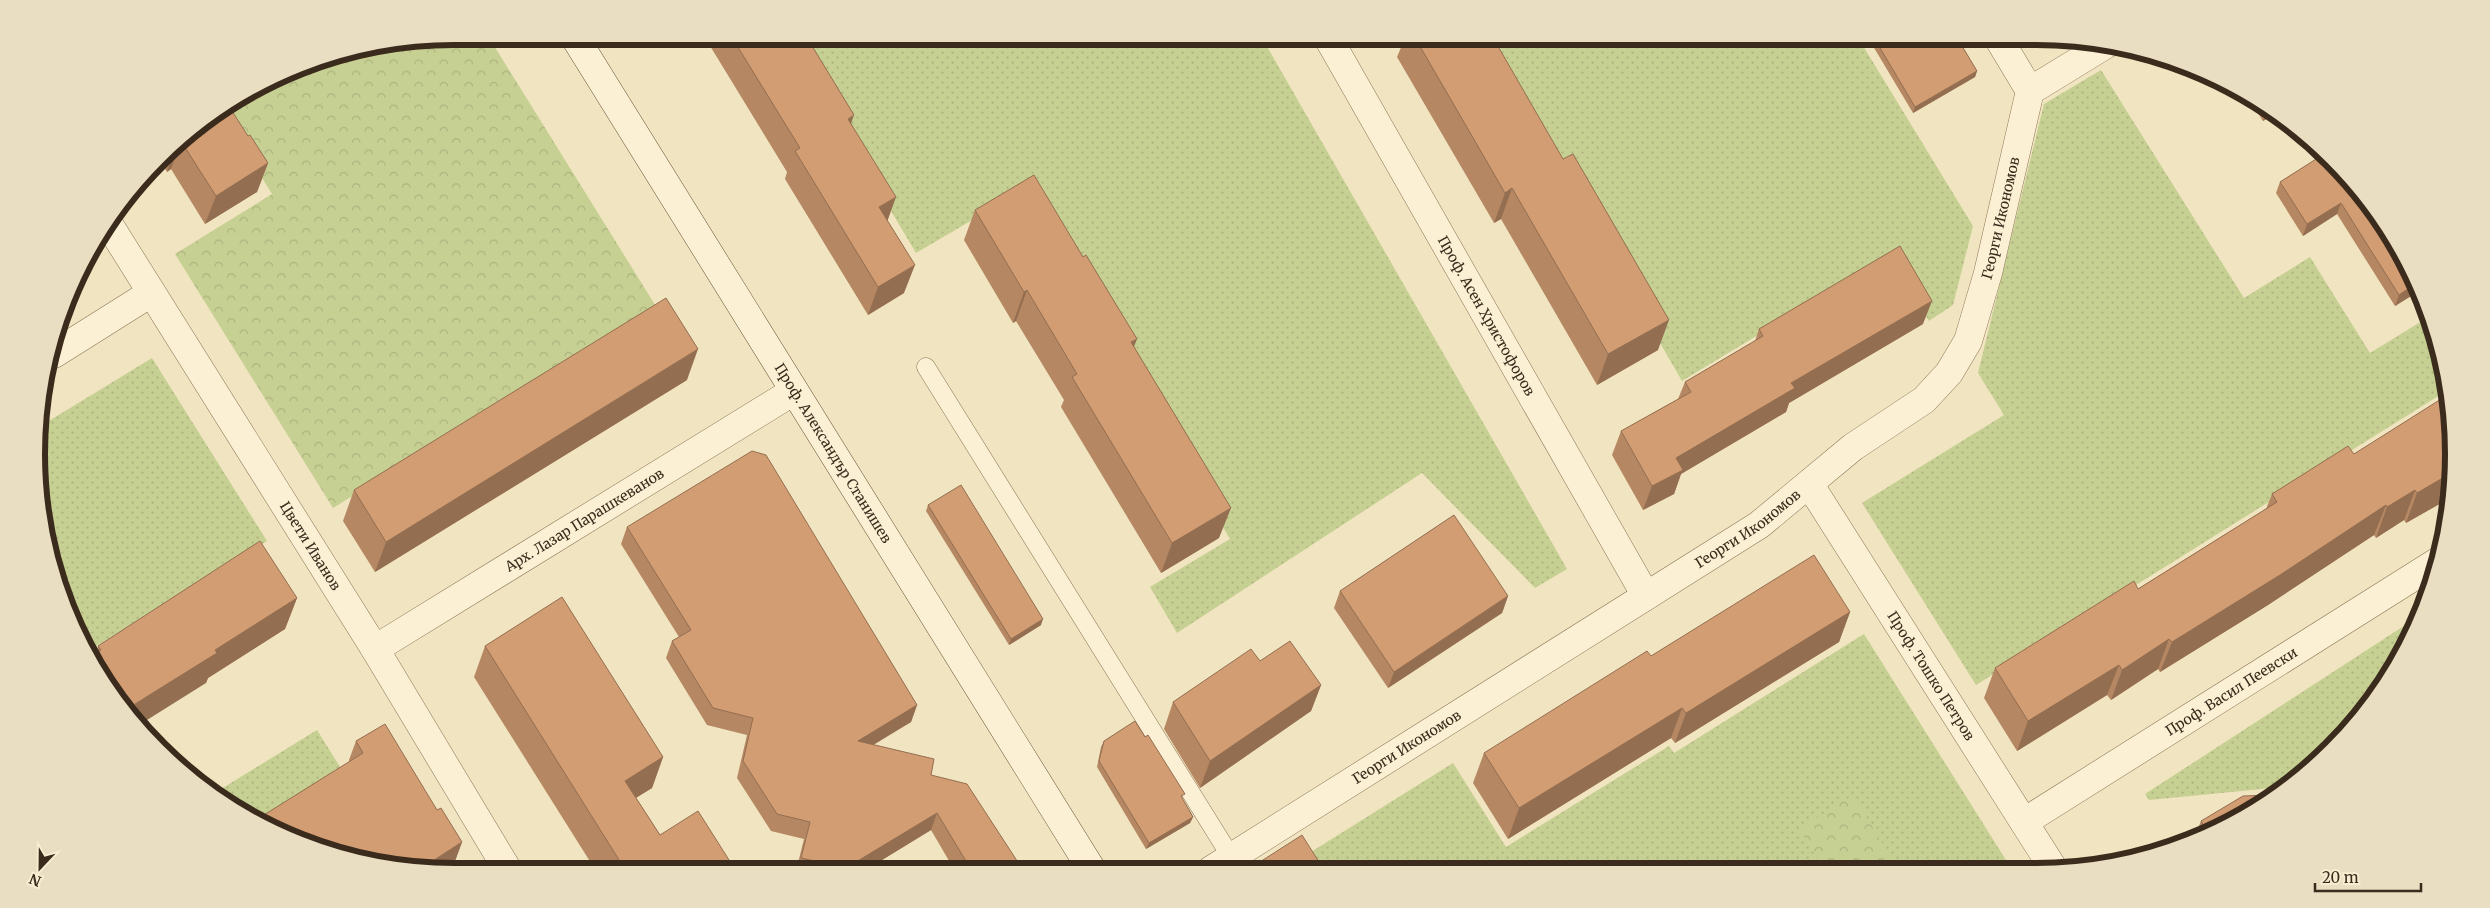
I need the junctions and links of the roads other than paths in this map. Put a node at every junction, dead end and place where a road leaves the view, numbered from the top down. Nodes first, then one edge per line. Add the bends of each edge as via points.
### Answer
1 (580, 45) edge
2 (1332, 45) edge
3 (2002, 45) edge
4 (2097, 49) edge
5 (2030, 91) junction
6 (112, 230) edge
7 (152, 293) junction
8 (58, 351) edge
9 (926, 367) dead end
10 (794, 391) junction
11 (1810, 485) junction
12 (2429, 567) edge
13 (1646, 596) junction
14 (375, 649) junction
15 (2024, 822) junction
16 (2050, 862) edge
17 (502, 863) edge
18 (1088, 863) edge
19 (1221, 863) edge

1 - 10 street, Проф. Александър Станишев
2 - 13 street, Проф. Асен Христофоров
3 - 5 street
4 - 5 street
5 - 11 street, Георги Икономов via 1988,273 1968,341 1949,373 1924,400 1852,447
6 - 7 street, Цвети Иванов
7 - 8 street
7 - 14 street, Цвети Иванов
9 - 19 lane
10 - 14 street, Арх. Лазар Парашкеванов
10 - 18 street, Проф. Александър Станишев
11 - 13 street, Георги Икономов via 1759,525
11 - 15 street, Проф. Тошко Петров
12 - 15 street, Проф. Васил Пеевски
13 - 19 street, Георги Икономов
14 - 17 street, Цвети Иванов
15 - 16 street, Проф. Тошко Петров

